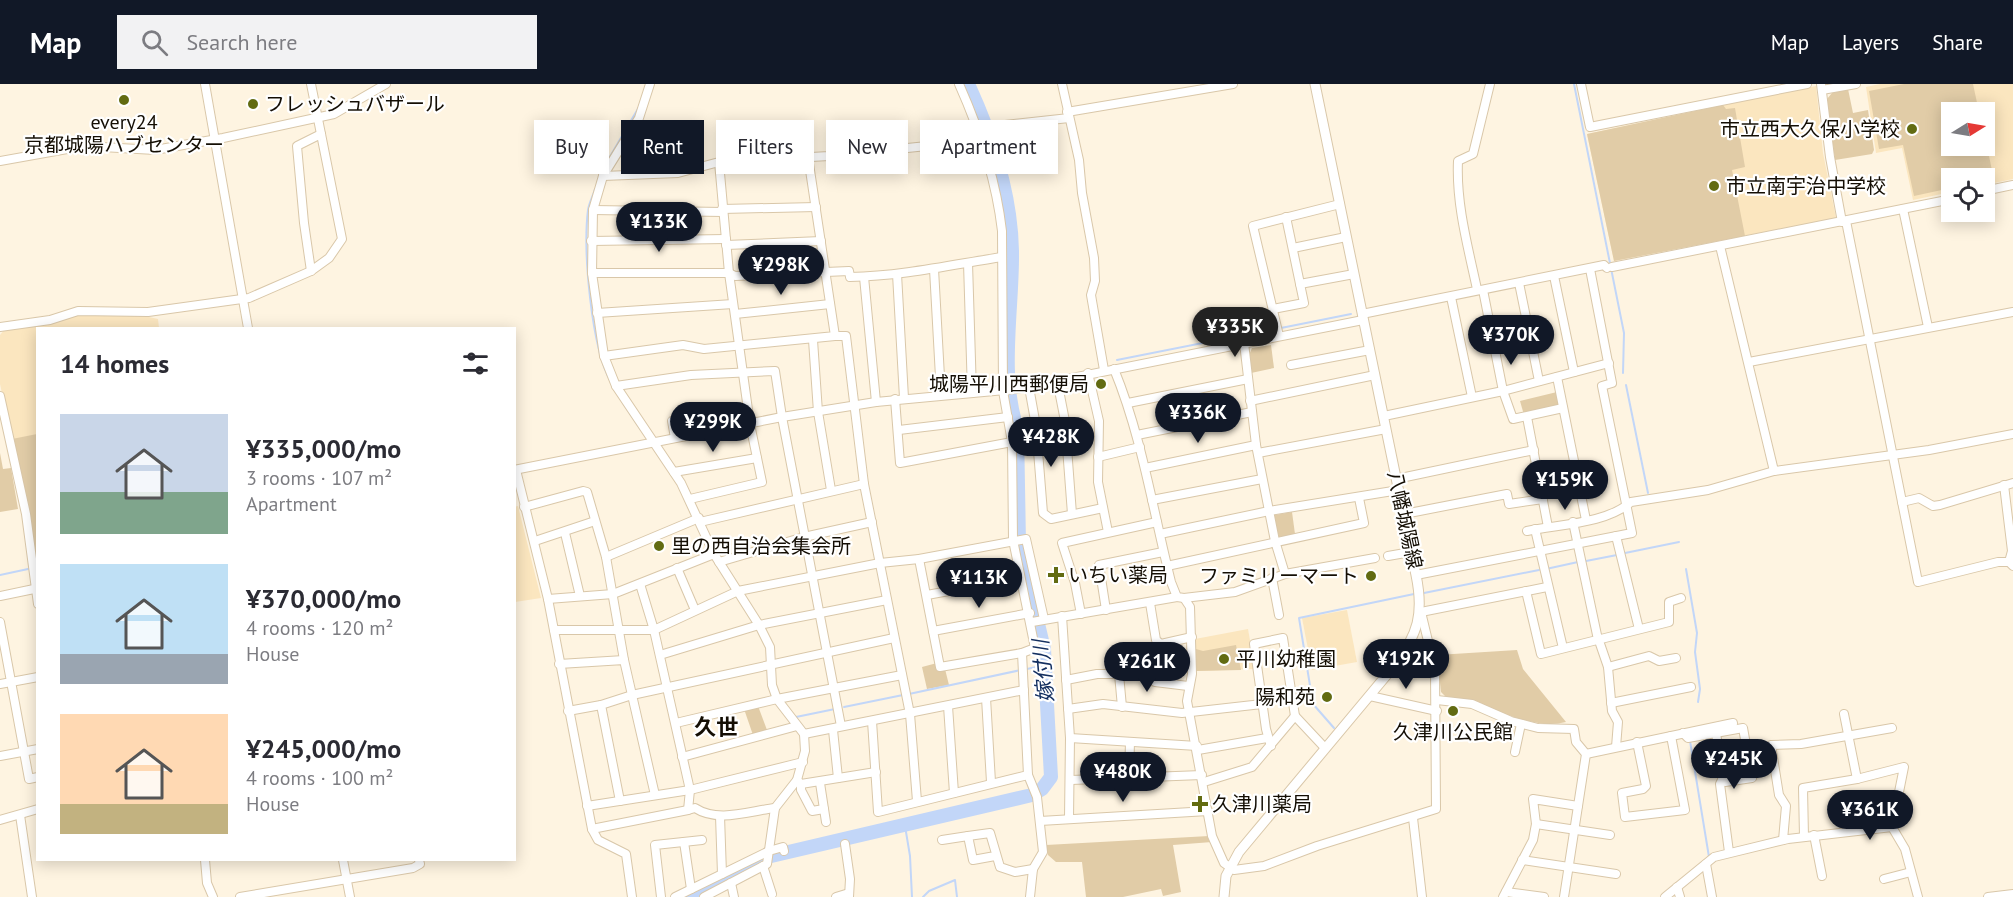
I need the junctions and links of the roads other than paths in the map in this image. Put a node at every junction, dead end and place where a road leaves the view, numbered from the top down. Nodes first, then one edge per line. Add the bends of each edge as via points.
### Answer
1 (205, 84) edge
2 (311, 84) edge
3 (386, 84) edge
4 (650, 84) edge
5 (959, 84) edge
6 (1062, 84) edge
7 (1233, 84) edge
8 (1315, 84) edge
9 (1490, 84) edge
10 (1581, 84) edge
11 (1807, 84) edge
12 (1856, 84) edge
13 (1822, 87) edge
14 (1068, 115) junction
15 (318, 119) junction
16 (975, 120) edge
17 (1035, 120) edge
18 (321, 134) junction
19 (214, 140) junction
20 (920, 147) edge
21 (814, 156) edge
22 (0, 161) edge
23 (716, 163) edge
24 (720, 174) edge
25 (811, 174) edge
26 (991, 174) edge
27 (603, 176) junction
28 (2013, 185) edge
29 (1995, 189) edge
30 (1941, 201) edge
31 (1340, 204) junction
32 (816, 207) junction
33 (1903, 209) junction
34 (593, 210) junction
35 (723, 211) junction
36 (1286, 217) junction
37 (1844, 221) junction
38 (1346, 237) junction
39 (591, 241) junction
40 (821, 241) junction
41 (726, 242) junction
42 (1720, 246) junction
43 (1293, 248) junction
44 (1002, 257) junction
45 (968, 263) junction
46 (934, 269) junction
47 (1590, 269) junction
48 (311, 271) junction
49 (825, 272) junction
50 (592, 273) junction
51 (729, 273) junction
52 (897, 274) junction
53 (1354, 274) junction
54 (1554, 276) junction
55 (864, 277) junction
56 (1519, 283) junction
57 (1300, 284) junction
58 (1480, 289) junction
59 (1451, 297) junction
60 (243, 298) junction
61 (734, 303) junction
62 (830, 304) junction
63 (1273, 309) junction
64 (2013, 312) edge
65 (597, 313) junction
66 (735, 314) junction
67 (1363, 317) junction
68 (0, 327) edge
69 (248, 327) edge
70 (1928, 327) junction
71 (835, 336) junction
72 (1279, 336) junction
73 (1869, 338) junction
74 (813, 340) junction
75 (1244, 344) junction
76 (740, 345) junction
77 (1370, 350) junction
78 (604, 356) junction
79 (1749, 362) junction
80 (1608, 363) junction
81 (1292, 365) dead end
82 (1114, 369) junction
83 (744, 370) junction
84 (1104, 370) junction
85 (1574, 372) junction
86 (1088, 373) junction
87 (1375, 375) junction
88 (1557, 377) junction
89 (1248, 379) junction
90 (1057, 380) junction
91 (1539, 381) junction
92 (615, 386) junction
93 (1029, 387) junction
94 (1004, 391) junction
95 (1503, 391) junction
96 (972, 393) junction
97 (941, 395) junction
98 (0, 396) edge
99 (1472, 397) junction
100 (899, 399) junction
101 (1250, 401) junction
102 (876, 402) junction
103 (1128, 403) junction
104 (854, 407) junction
105 (1563, 408) junction
106 (704, 410) dead end
107 (818, 412) junction
108 (1252, 412) junction
109 (1383, 416) junction
110 (782, 417) junction
111 (1008, 417) junction
112 (1527, 417) junction
113 (672, 421) dead end
114 (750, 424) junction
115 (1386, 429) junction
116 (898, 430) junction
117 (708, 432) junction
118 (2013, 434) edge
119 (1137, 435) junction
120 (675, 438) junction
121 (1012, 442) junction
122 (654, 443) junction
123 (1140, 447) junction
124 (1257, 449) junction
125 (1534, 450) junction
126 (1892, 454) junction
127 (1098, 457) junction
128 (757, 458) junction
129 (1145, 468) junction
130 (516, 470) edge
131 (1774, 471) junction
132 (674, 472) junction
133 (516, 474) edge
134 (1262, 479) junction
135 (1396, 479) junction
136 (864, 484) junction
137 (2009, 484) edge
138 (831, 490) junction
139 (1399, 490) junction
140 (797, 498) junction
141 (1359, 498) junction
142 (690, 499) junction
143 (1543, 499) junction
144 (1152, 500) junction
145 (1902, 502) junction
146 (1626, 506) junction
147 (524, 507) junction
148 (1103, 508) junction
149 (1269, 510) junction
150 (1072, 514) junction
151 (1404, 514) junction
152 (2011, 517) edge
153 (700, 520) junction
154 (1586, 520) junction
155 (595, 522) junction
156 (872, 522) junction
157 (1156, 522) junction
158 (1573, 522) junction
159 (1548, 527) junction
160 (1108, 532) junction
161 (565, 533) junction
162 (1160, 534) junction
163 (1616, 536) junction
164 (804, 537) junction
165 (1013, 540) junction
166 (1275, 541) junction
167 (535, 542) junction
168 (1578, 545) junction
169 (1163, 552) junction
170 (1412, 552) junction
171 (1539, 552) junction
172 (714, 554) junction
173 (1388, 556) dead end
174 (606, 557) junction
175 (1375, 558) dead end
176 (919, 559) junction
177 (719, 562) junction
178 (880, 563) junction
179 (2011, 564) edge
180 (1167, 566) junction
181 (676, 568) junction
182 (1285, 574) junction
183 (1416, 575) junction
184 (813, 576) junction
185 (1020, 578) junction
186 (1272, 578) junction
187 (640, 584) junction
188 (1547, 587) junction
189 (34, 589) junction
190 (738, 591) junction
191 (1526, 591) junction
192 (613, 594) junction
193 (927, 595) junction
194 (0, 596) edge
195 (36, 596) edge
196 (580, 596) junction
197 (1180, 597) junction
198 (1681, 598) dead end
199 (548, 599) junction
200 (886, 600) junction
201 (1150, 603) junction
202 (695, 610) junction
203 (1106, 610) junction
204 (1421, 612) junction
205 (1030, 613) junction
206 (821, 614) junction
207 (1080, 614) junction
208 (1279, 615) dead end
209 (1062, 616) junction
210 (1044, 619) junction
211 (0, 622) edge
212 (1032, 622) junction
213 (759, 625) junction
214 (1639, 629) junction
215 (554, 630) junction
216 (619, 630) junction
217 (654, 630) junction
218 (933, 631) junction
219 (1192, 637) junction
220 (894, 638) junction
221 (1600, 640) junction
222 (1563, 648) junction
223 (828, 651) junction
224 (1022, 653) junction
225 (660, 655) junction
226 (1676, 658) dead end
227 (624, 660) junction
228 (771, 663) junction
229 (559, 664) junction
230 (1608, 667) junction
231 (1119, 674) junction
232 (902, 675) junction
233 (36, 677) edge
234 (1066, 680) junction
235 (11, 682) junction
236 (0, 684) edge
237 (1188, 686) junction
238 (1691, 687) dead end
239 (667, 688) junction
240 (835, 689) junction
241 (1024, 690) junction
242 (632, 695) junction
243 (1370, 696) junction
244 (986, 698) junction
245 (777, 699) junction
246 (1437, 700) junction
247 (1611, 703) junction
248 (1262, 704) junction
249 (601, 705) junction
250 (948, 706) junction
251 (1122, 707) junction
252 (1068, 709) junction
253 (568, 711) junction
254 (1437, 711) junction
255 (1190, 712) junction
256 (910, 714) junction
257 (1844, 714) dead end
258 (1295, 716) junction
259 (872, 721) junction
260 (676, 723) junction
261 (1733, 723) dead end
262 (1521, 724) junction
263 (797, 726) junction
264 (837, 728) junction
265 (1892, 728) dead end
266 (1683, 733) junction
267 (804, 734) junction
268 (1716, 734) junction
269 (1671, 735) junction
270 (1849, 736) junction
271 (1070, 738) junction
272 (1268, 738) junction
273 (1130, 742) junction
274 (1636, 742) junction
275 (1271, 746) junction
276 (1616, 747) junction
277 (1197, 748) junction
278 (1325, 748) junction
279 (36, 749) edge
280 (24, 752) junction
281 (1515, 752) dead end
282 (1586, 754) junction
283 (0, 756) edge
284 (682, 757) junction
285 (803, 762) junction
286 (876, 772) junction
287 (1029, 775) junction
288 (36, 777) edge
289 (1129, 777) junction
290 (838, 778) junction
291 (1203, 778) junction
292 (1857, 779) junction
293 (1071, 780) junction
294 (1722, 780) junction
295 (799, 782) junction
296 (991, 782) junction
297 (820, 783) junction
298 (690, 790) junction
299 (954, 793) junction
300 (655, 795) junction
301 (620, 801) junction
302 (917, 801) junction
303 (587, 806) junction
304 (1578, 806) junction
305 (775, 808) junction
306 (824, 809) junction
307 (36, 810) edge
308 (688, 810) junction
309 (1208, 811) junction
310 (20, 815) junction
311 (720, 816) junction
312 (1069, 818) junction
313 (1413, 818) junction
314 (0, 819) edge
315 (1041, 821) junction
316 (826, 822) dead end
317 (1536, 824) junction
318 (1892, 827) junction
319 (592, 829) junction
320 (1575, 830) junction
321 (1610, 835) dead end
322 (968, 836) junction
323 (1814, 836) junction
324 (1804, 837) junction
325 (702, 840) dead end
326 (942, 840) dead end
327 (1783, 840) junction
328 (684, 842) junction
329 (844, 844) dead end
330 (769, 851) junction
331 (784, 851) dead end
332 (1729, 852) junction
333 (995, 856) junction
334 (1522, 860) junction
335 (205, 861) edge
336 (343, 861) edge
337 (419, 861) edge
338 (1706, 864) junction
339 (765, 865) junction
340 (1229, 867) junction
341 (1569, 867) junction
342 (1033, 869) junction
343 (1911, 872) junction
344 (722, 874) junction
345 (1616, 874) dead end
346 (1822, 876) dead end
347 (1884, 879) dead end
348 (347, 880) junction
349 (731, 883) junction
350 (1677, 887) junction
351 (693, 888) junction
352 (772, 894) dead end
353 (1504, 894) edge
354 (2013, 894) edge
355 (849, 895) edge
356 (32, 897) edge
357 (213, 897) edge
358 (240, 897) edge
359 (350, 897) edge
360 (632, 897) edge
361 (661, 897) edge
362 (675, 897) edge
363 (703, 897) edge
364 (734, 897) edge
365 (836, 897) edge
366 (1030, 897) edge
367 (1224, 897) edge
368 (1422, 897) edge
369 (1544, 897) edge
370 (1564, 897) edge
371 (1665, 897) edge
372 (1680, 897) edge
373 (1712, 897) edge
374 (1918, 897) edge
375 (1988, 897) edge

1 - 19 street
2 - 15 street
3 - 15 street via 346,108
4 - 27 street via 639,118
5 - 16 street
6 - 14 street
7 - 14 street
8 - 31 main road, 八幡城陽線
9 - 58 street via 1473,154 1458,161 1457,179 1466,238
10 - 11 street via 1590,127
12 - 13 street
13 - 37 street via 1830,158
14 - 17 street
14 - 84 street via 1094,258 1091,295
15 - 18 street
15 - 19 street
18 - 48 street via 342,239 329,258
18 - 48 street via 297,146
19 - 22 street via 155,150 84,146
19 - 60 street
20 - 21 street
23 - 27 street via 678,173
24 - 35 street
25 - 32 street
26 - 44 street via 999,205
27 - 34 street
28 - 29 street
30 - 33 street
31 - 36 street
31 - 38 main road, 八幡城陽線
32 - 35 street
32 - 40 street
33 - 37 street
33 - 70 street
34 - 35 street
34 - 39 street
35 - 41 street
36 - 43 street
36 - 63 street via 1254,226
37 - 42 street
37 - 73 street
38 - 43 street
38 - 53 main road, 八幡城陽線
39 - 41 street
39 - 50 street
40 - 41 street
40 - 49 street
41 - 51 street
42 - 47 street
42 - 79 street
43 - 57 street
44 - 45 street
44 - 94 street
45 - 46 street
45 - 96 street
46 - 52 street
46 - 97 street
47 - 54 street
47 - 80 street
48 - 60 street
49 - 51 street via 735,276
49 - 55 street via 849,271 850,277
49 - 62 street
50 - 51 street
50 - 65 street
51 - 61 street
52 - 55 street
52 - 100 street
53 - 57 street
53 - 67 main road, 八幡城陽線
54 - 56 street
54 - 85 street
55 - 102 street
56 - 58 street
56 - 91 street
57 - 63 street via 1304,303
58 - 59 street
58 - 95 street
59 - 67 street
59 - 99 street
60 - 68 street via 148,312 78,311 50,320
60 - 69 street
61 - 65 street
61 - 66 street
62 - 66 street
62 - 71 street
63 - 72 street
64 - 70 street
65 - 78 street
66 - 76 street
67 - 72 street
67 - 77 main road, 八幡城陽線
70 - 73 street
71 - 74 street
71 - 104 street via 846,336
72 - 75 street
73 - 79 street
73 - 126 street
74 - 76 street
74 - 107 street
75 - 82 street
75 - 89 street
76 - 78 street via 704,349 683,345
76 - 83 street
77 - 81 street
77 - 87 main road, 八幡城陽線
78 - 92 street
79 - 131 street
80 - 85 street
80 - 146 street via 1612,383 1602,386
82 - 84 street
82 - 103 street
83 - 92 street
83 - 110 street via 775,371
83 - 114 street
84 - 86 street
85 - 88 street
86 - 90 street
86 - 127 street via 1099,421
87 - 101 street
87 - 109 main road, 八幡城陽線
88 - 91 street
88 - 105 street
89 - 101 street
89 - 103 street
90 - 93 street
90 - 150 street via 1065,421
91 - 95 street
92 - 122 street
93 - 94 street
93 - 150 street via 1043,513 1051,519
94 - 96 street
94 - 111 street
95 - 99 street
95 - 112 street via 1513,419
96 - 97 street
97 - 100 street
98 - 189 street via 26,514
99 - 109 street
100 - 102 street
100 - 116 street
101 - 108 street
102 - 104 street
103 - 119 street
104 - 107 street
104 - 136 street
105 - 112 street
105 - 154 street
106 - 117 street
107 - 110 street
107 - 138 street
108 - 119 street
108 - 124 street
109 - 115 main road, 八幡城陽線
110 - 114 street
110 - 140 street
111 - 116 street
111 - 121 street
112 - 125 street
113 - 120 street
114 - 117 street
114 - 128 street
115 - 124 street
115 - 135 main road, 八幡城陽線
116 - 121 street via 900,463
117 - 120 street
118 - 126 street
119 - 123 street
120 - 122 street
121 - 165 street
122 - 130 street
122 - 132 street
123 - 127 street
123 - 129 street
124 - 129 street
124 - 134 street
125 - 135 street
125 - 143 street
126 - 131 street
126 - 145 street
127 - 148 street
128 - 132 street
128 - 142 street via 762,482
129 - 144 street
131 - 146 street via 1708,490
132 - 142 street
133 - 147 street
134 - 144 street
134 - 149 street
135 - 139 main road, 八幡城陽線
136 - 138 street
136 - 156 street
137 - 145 street via 1940,505 1933,506 1919,498
137 - 152 street
138 - 140 street
139 - 141 street
139 - 151 main road, 八幡城陽線
140 - 153 street
140 - 164 street
141 - 149 street
141 - 166 street via 1364,523
142 - 153 street
143 - 151 street via 1509,504 1507,494
143 - 159 street
144 - 157 street
145 - 179 street via 1918,582 1998,562
146 - 154 street
146 - 163 street via 1632,533
147 - 155 street via 583,490 587,492
147 - 167 street
148 - 150 street
148 - 160 street
149 - 162 street
149 - 166 street
151 - 170 main road, 八幡城陽線
152 - 179 street
153 - 172 street
153 - 174 street
154 - 158 street
155 - 161 street
155 - 174 street
156 - 164 street
156 - 178 street
157 - 160 street
157 - 162 street
158 - 159 street
158 - 168 street
159 - 171 street via 1531,530
160 - 207 street via 1062,543
161 - 167 street
161 - 196 street
162 - 169 street
163 - 168 street
163 - 214 street
164 - 177 street
164 - 184 street
165 - 176 street
165 - 185 street
165 - 210 street via 1026,539
166 - 180 street
166 - 182 street
167 - 199 street
168 - 171 street
168 - 221 street
169 - 180 street
169 - 203 street via 1099,565
170 - 173 street
170 - 183 main road, 八幡城陽線
171 - 183 street
171 - 188 street
172 - 177 street
172 - 181 street
174 - 192 street
175 - 182 street
176 - 178 street
176 - 193 street
177 - 190 street
178 - 184 street
178 - 200 street
180 - 197 street
181 - 187 street
181 - 202 street
182 - 186 street
183 - 204 main road, 八幡城陽線
184 - 190 street
184 - 206 street
185 - 193 street
185 - 205 street
186 - 197 street via 1235,591
186 - 208 street
187 - 192 street
187 - 217 street
188 - 191 street
188 - 222 street
189 - 194 street
189 - 195 street
190 - 202 street
190 - 213 street
191 - 204 street
191 - 222 street via 1541,654
192 - 196 street
192 - 216 street
193 - 218 street
196 - 199 street
197 - 201 street
197 - 219 street via 1190,607
198 - 214 street via 1669,602 1669,622
199 - 215 street
200 - 206 street
200 - 220 street
201 - 203 street
201 - 219 street via 1156,640 1161,644
202 - 217 street
203 - 207 street
204 - 243 main road, 八幡城陽線 via 1407,649
204 - 246 street via 1435,670
205 - 212 street
205 - 218 street
206 - 213 street
206 - 223 street
207 - 209 street
209 - 210 street
209 - 234 street
210 - 212 street
211 - 235 street
212 - 224 street via 1035,648
213 - 225 street
213 - 228 street via 770,647
214 - 221 street
215 - 216 street
215 - 229 street
216 - 217 street
216 - 227 street
217 - 225 street
218 - 224 street via 940,668
219 - 237 street via 1192,674
220 - 223 street
220 - 232 street
221 - 222 street
221 - 230 street
223 - 228 street
223 - 240 street
224 - 241 street
225 - 239 street
226 - 230 street via 1659,661 1649,656
227 - 229 street
227 - 242 street
228 - 239 street
228 - 245 street
229 - 253 street
230 - 247 street
231 - 234 street
231 - 237 street via 1154,670 1155,682
231 - 251 street
232 - 240 street
232 - 256 street
233 - 235 street
234 - 252 street
235 - 236 street
235 - 280 street
237 - 255 street
238 - 247 street
239 - 242 street
239 - 260 street
240 - 245 street
240 - 264 street
241 - 244 street
241 - 287 street
242 - 249 street
242 - 300 street
243 - 254 street
243 - 278 main road, 八幡城陽線
244 - 250 street
244 - 296 street
245 - 260 street
245 - 263 street
246 - 254 street
246 - 262 street via 1472,704
247 - 276 street via 1618,722
248 - 255 street
248 - 258 street via 1254,644 1283,638
248 - 272 street
249 - 253 street
249 - 301 street
250 - 256 street
250 - 299 street
251 - 252 street via 1103,704
251 - 255 street
252 - 271 street
253 - 303 street
254 - 313 street via 1437,805 1433,811
255 - 277 street
256 - 259 street
256 - 302 street
257 - 270 street
258 - 275 street
258 - 278 street
259 - 264 street
259 - 286 street
260 - 284 street
261 - 266 street
262 - 281 street
262 - 282 street via 1574,729 1576,742
263 - 267 street
263 - 284 street
264 - 267 street
264 - 290 street
265 - 270 street
266 - 268 street via 1688,738
266 - 269 street
267 - 285 street
268 - 294 street
268 - 294 street via 1743,728 1752,778 1725,783
269 - 274 street
269 - 274 street via 1685,810 1625,817 1622,793 1646,786
270 - 292 street
270 - 327 street via 1771,745 1779,795 1786,806
271 - 273 street
271 - 293 street
272 - 275 street
272 - 277 street
273 - 277 street
273 - 289 street
274 - 276 street
275 - 291 street via 1252,767
276 - 282 street
277 - 291 street
278 - 340 main road, 八幡城陽線
279 - 280 street
280 - 283 street
280 - 288 street via 29,779
282 - 304 street
284 - 298 street
285 - 295 street
285 - 298 street
286 - 290 street
286 - 302 street via 878,812
287 - 296 street
287 - 315 street
289 - 291 street
289 - 293 street
290 - 297 street
291 - 309 street
292 - 318 street via 1904,767
292 - 324 street via 1803,788
293 - 312 street
294 - 332 street
295 - 297 street
295 - 305 street
295 - 306 street via 812,811
296 - 299 street
297 - 306 street
298 - 300 street
298 - 308 street
299 - 302 street
300 - 301 street
301 - 303 street
303 - 319 street
304 - 317 street via 1533,799
304 - 320 street
305 - 311 street
305 - 330 street
306 - 316 street
307 - 310 street
308 - 311 street via 695,808 707,815
308 - 319 street
309 - 312 street
309 - 340 street via 1212,836
310 - 314 street
310 - 356 street
311 - 344 street
312 - 315 street
313 - 340 street via 1264,866 1234,870
313 - 368 street
315 - 342 street via 1043,852
317 - 320 street
317 - 334 street via 1533,840
318 - 323 street
318 - 343 street via 1905,849
319 - 360 street via 598,840 626,854
320 - 321 street
320 - 341 street
322 - 326 street
322 - 333 street via 990,833
322 - 333 street via 973,860
323 - 324 street
323 - 346 street
324 - 327 street
325 - 328 street
327 - 332 street
328 - 351 street
328 - 361 street via 656,845
329 - 355 street
330 - 331 street via 783,847
330 - 339 street
330 - 344 street
332 - 338 street
333 - 342 street via 1000,867 1015,872
334 - 341 street
334 - 353 street
335 - 357 street
336 - 348 street
337 - 348 street via 413,868
338 - 350 street
338 - 373 street
339 - 349 street
339 - 352 street
340 - 367 main road, 八幡城陽線
341 - 345 street
341 - 370 street
342 - 366 street
343 - 347 street
343 - 374 street
344 - 351 street
348 - 358 street
348 - 359 street
349 - 363 street
349 - 364 street
350 - 371 street
350 - 372 street
351 - 362 street
351 - 363 street
353 - 369 street
354 - 375 street
355 - 365 street

